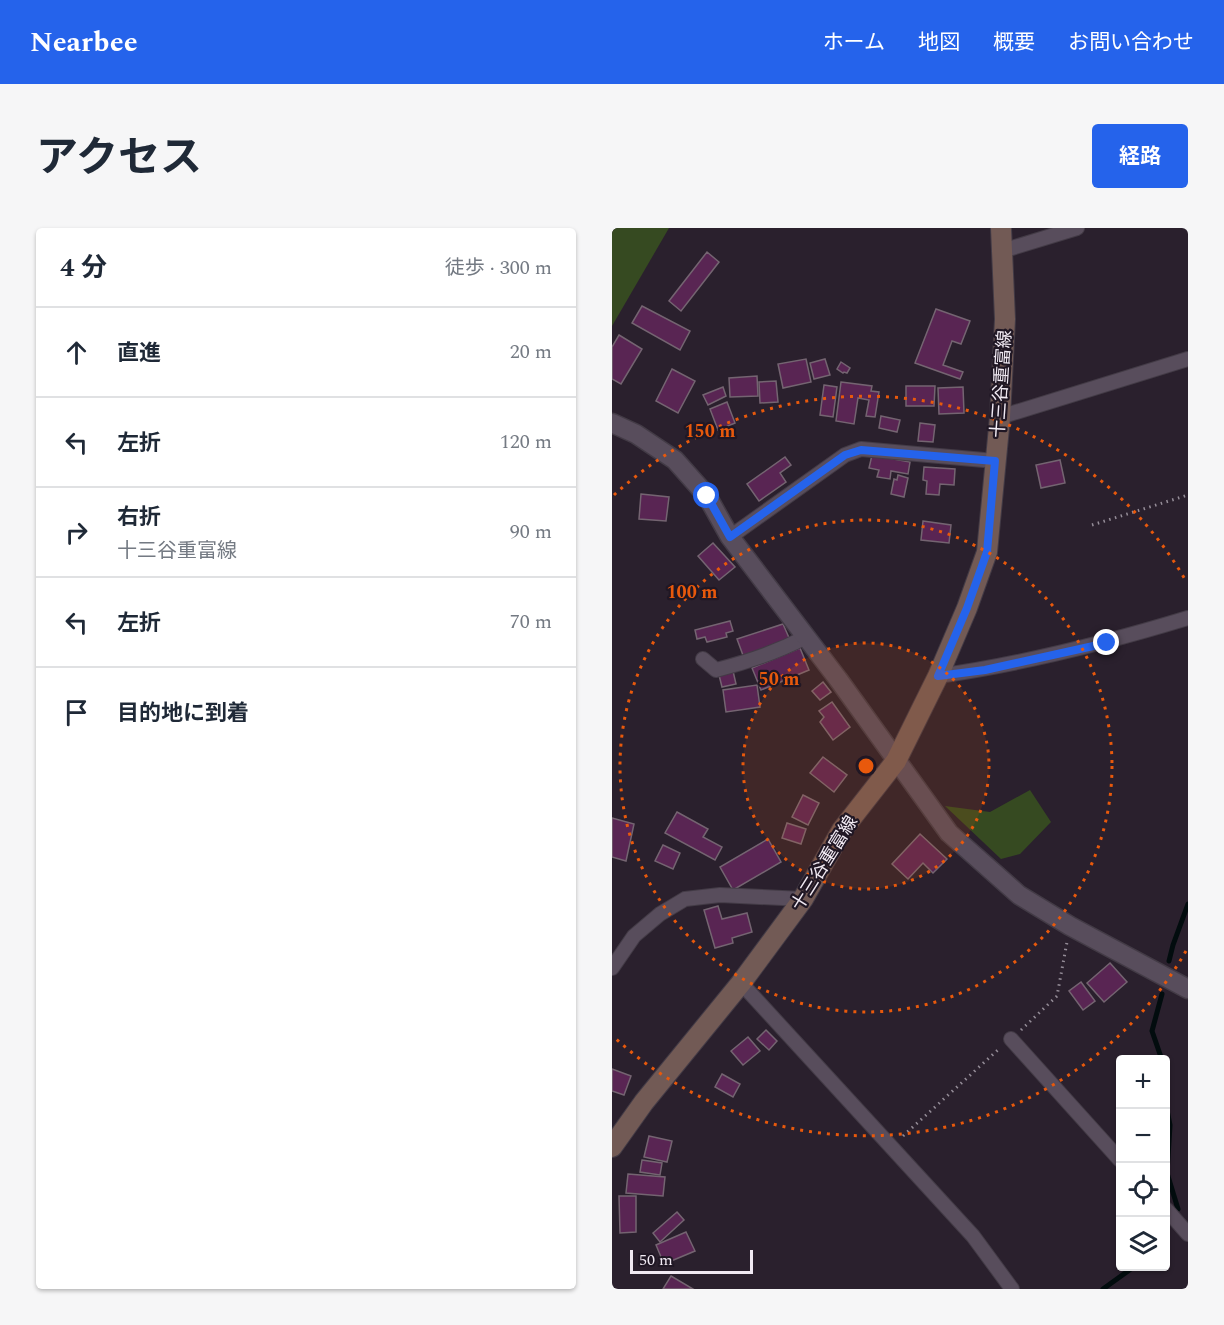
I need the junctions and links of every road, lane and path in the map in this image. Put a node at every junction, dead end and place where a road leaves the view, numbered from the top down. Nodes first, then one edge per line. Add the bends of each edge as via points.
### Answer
1 (1001, 228) edge
2 (1077, 228) edge
3 (1002, 251) junction
4 (1188, 359) edge
5 (1000, 417) junction
6 (612, 423) edge
7 (995, 461) junction
8 (1188, 495) edge
9 (1092, 525) dead end
10 (730, 537) junction
11 (1188, 618) edge
12 (806, 637) junction
13 (703, 658) dead end
14 (938, 676) junction
15 (896, 761) junction
16 (804, 899) junction
17 (612, 968) edge
18 (741, 983) junction
19 (1188, 989) edge
20 (1011, 1039) dead end
21 (612, 1147) edge
22 (1116, 1156) edge
23 (1170, 1214) edge
24 (1188, 1234) edge
25 (1012, 1289) edge

1 - 3 main road, 十三谷重富線
2 - 3 street
3 - 5 main road, 十三谷重富線 via 1005,319
4 - 5 street
5 - 7 main road, 十三谷重富線
6 - 10 street via 675,460 707,496
7 - 10 street via 861,450 845,455
7 - 14 main road, 十三谷重富線 via 987,552
8 - 9 path
10 - 12 street
11 - 14 street via 1107,643 985,670
12 - 13 street via 776,652 716,670
12 - 15 street
14 - 15 main road, 十三谷重富線
15 - 16 main road, 十三谷重富線 via 842,830
15 - 19 street via 949,833 1019,894
16 - 17 street via 720,895 685,899 634,936
16 - 18 main road, 十三谷重富線
18 - 21 main road, 十三谷重富線
18 - 25 street via 974,1236
20 - 22 street
23 - 24 street

